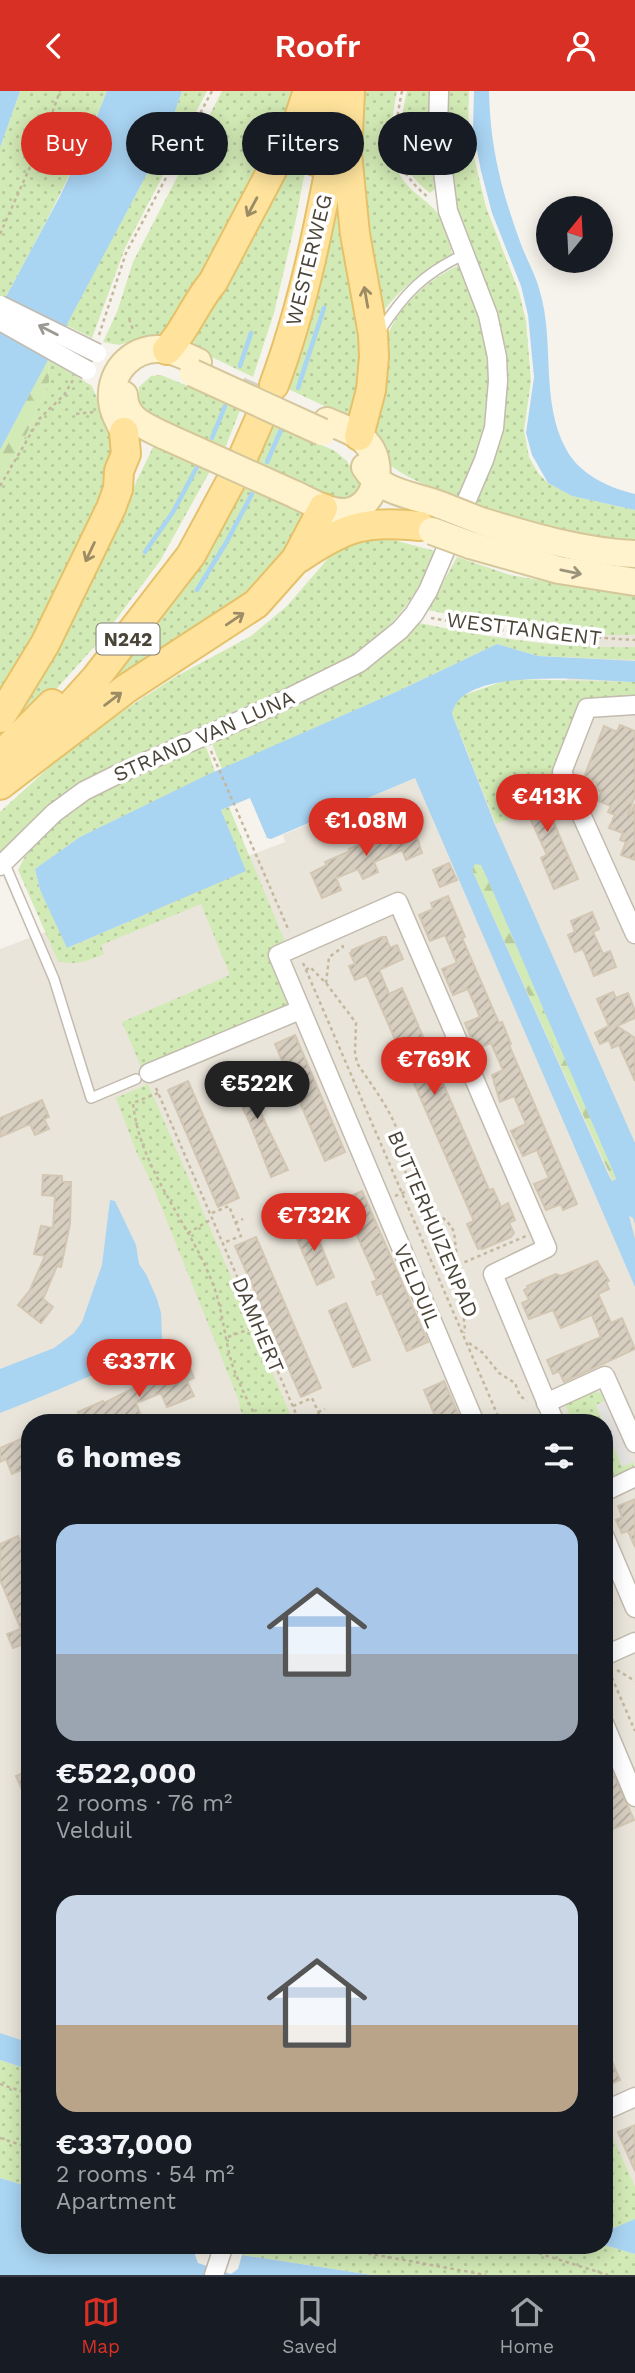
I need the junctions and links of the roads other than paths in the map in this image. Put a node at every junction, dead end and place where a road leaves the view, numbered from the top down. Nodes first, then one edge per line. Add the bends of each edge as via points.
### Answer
1 (308, 91) edge
2 (328, 91) edge
3 (344, 91) edge
4 (350, 91) edge
5 (439, 91) edge
6 (463, 255) junction
7 (0, 305) edge
8 (0, 321) edge
9 (373, 341) junction
10 (181, 360) junction
11 (120, 380) junction
12 (254, 412) tunnel mouth
13 (325, 427) junction
14 (145, 431) junction
15 (359, 436) junction
16 (230, 464) junction
17 (373, 484) junction
18 (323, 508) junction
19 (426, 529) junction
20 (635, 554) edge
21 (296, 559) junction
22 (635, 582) edge
23 (635, 705) edge
24 (0, 718) edge
25 (0, 756) edge
26 (0, 784) edge
27 (2, 864) edge
28 (635, 934) edge
29 (300, 1010) junction
30 (143, 1076) joint
31 (539, 1404) junction
32 (471, 1414) edge
33 (547, 1414) edge
34 (635, 1443) edge
35 (635, 1477) edge
36 (613, 1488) edge
37 (613, 1556) edge
38 (635, 1608) edge
39 (635, 1641) edge
40 (613, 1656) edge
41 (613, 1744) edge
42 (635, 1797) edge
43 (635, 2097) edge
44 (613, 2107) edge

1 -> 10 main road via 298,121 213,282
2 - 3 main road, WESTERWEG via 267,382 285,357 317,239
9 -> 4 main road via 347,154
5 - 6 street, STRAND VAN LUNA via 438,132 448,211
6 - 9 lane via 411,288
6 - 27 street, STRAND VAN LUNA via 494,338 498,381 494,428 441,565 414,614 388,642 340,674 84,791 54,813
11 -> 7 street, bridge via 95,348
8 - 11 street, bridge via 82,373
9 - 15 main road via 373,379
10 - 11 main road via 138,353
10 - 13 main road, bridge
11 - 14 main road via 114,410
12 - 16 main road, N242
13 - 15 main road
13 - 17 main road via 355,450
14 - 18 main road, bridge
14 -> 24 main road via 127,444 118,489 45,645
15 - 17 main road via 372,452
16 - 25 main road, N242 via 166,565 110,639
16 - 26 main road, N242 via 191,555 87,689
17 - 18 main road via 345,512
17 - 19 main road via 400,514
17 - 20 main road, bridge via 562,543
18 - 21 main road
19 - 21 main road via 395,523 356,526
19 -> 22 main road, bridge via 559,570
26 -> 21 main road via 127,688 256,604
23 - 28 street via 587,708 562,772
27 - 30 lane via 54,979 91,1098
29 - 30 street
29 - 31 street, VELDUIL via 278,955 398,902 547,1248 493,1274
29 - 32 street, VELDUIL
31 - 33 street
31 - 34 street via 605,1376
35 - 36 street
37 - 38 street
39 - 40 street
41 - 42 street
43 - 44 street

